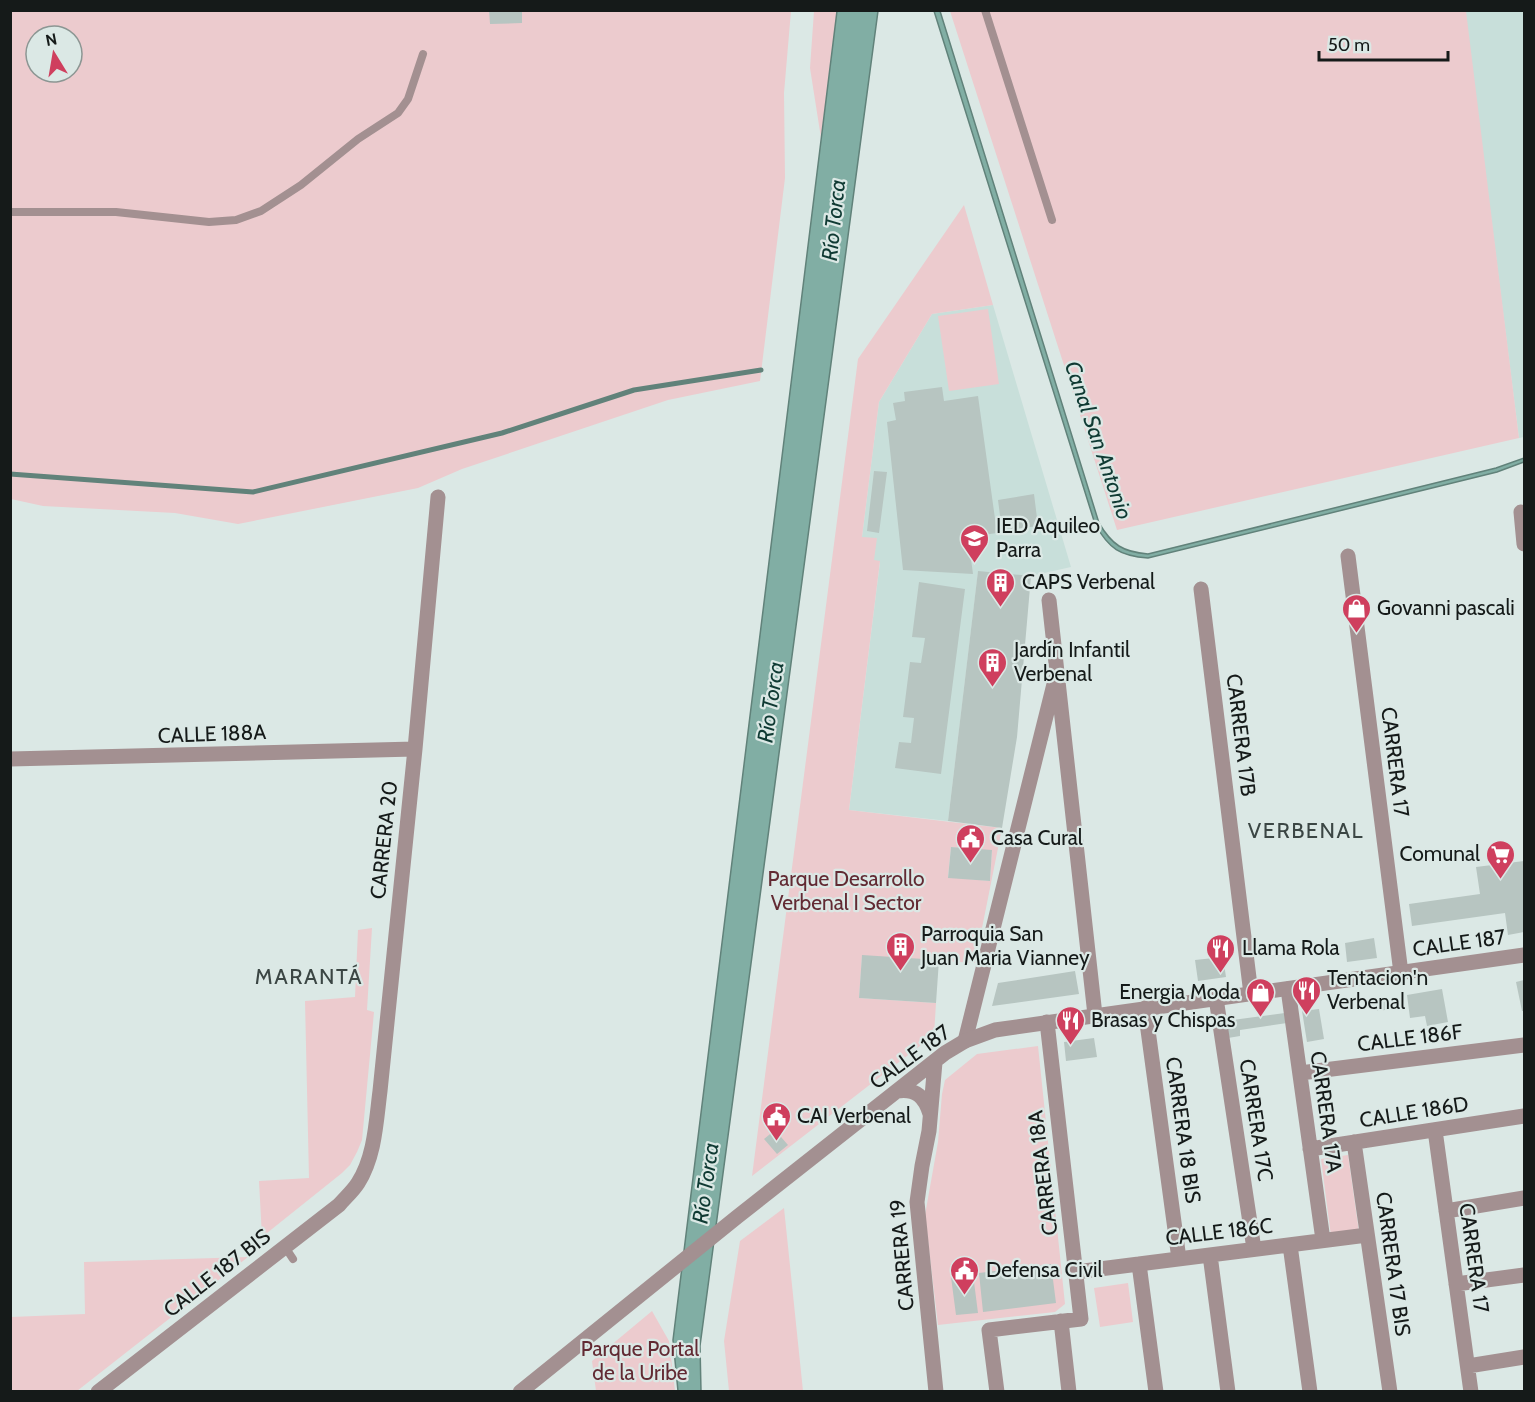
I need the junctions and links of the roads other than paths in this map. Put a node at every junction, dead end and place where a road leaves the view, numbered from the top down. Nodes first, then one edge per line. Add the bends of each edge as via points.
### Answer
1 (985, 10) edge
2 (423, 54) dead end
3 (10, 212) edge
4 (1052, 220) dead end
5 (438, 497) dead end
6 (1521, 512) dead end
7 (1524, 544) edge
8 (1348, 556) dead end
9 (1202, 589) dead end
10 (1049, 600) dead end
11 (1057, 671) junction
12 (415, 749) junction
13 (10, 759) edge
14 (1524, 955) edge
15 (1401, 973) junction
16 (1288, 989) junction
17 (1251, 994) junction
18 (1216, 998) junction
19 (1144, 1008) junction
20 (1095, 1015) junction
21 (1047, 1023) junction
22 (965, 1041) junction
23 (1524, 1045) edge
24 (935, 1062) junction
25 (1300, 1074) junction
26 (897, 1091) junction
27 (930, 1116) junction
28 (1524, 1116) edge
29 (1435, 1130) junction
30 (1354, 1142) junction
31 (1310, 1149) junction
32 (357, 1185) joint
33 (1524, 1198) edge
34 (1446, 1211) junction
35 (1367, 1235) junction
36 (1323, 1240) junction
37 (1290, 1245) junction
38 (1254, 1249) junction
39 (1210, 1255) junction
40 (1179, 1258) junction
41 (1139, 1264) junction
42 (1076, 1272) junction
43 (1524, 1275) edge
44 (1456, 1284) junction
45 (1061, 1322) junction
46 (1524, 1357) edge
47 (1468, 1366) junction
48 (98, 1392) edge
49 (520, 1392) edge
50 (936, 1392) edge
51 (996, 1392) edge
52 (1070, 1392) edge
53 (1156, 1392) edge
54 (1228, 1392) edge
55 (1310, 1392) edge
56 (1390, 1392) edge
57 (1471, 1392) edge

1 - 4 lane
2 - 3 lane via 408,99 399,113 261,211 236,220 209,222 116,212
5 - 12 street, CARRERA 20
6 - 7 street
8 - 15 street, CARRERA 17
9 - 17 street, CARRERA 17B
10 - 11 street
11 - 20 street
11 - 22 street
12 - 13 street, CALLE 188A via 97,762
12 - 32 street, CARRERA 20 via 376,1122 367,1165
14 - 15 street, CALLE 187
15 - 16 street, CALLE 187
16 - 17 street, CALLE 187
16 - 25 street, CARRERA 17A
17 - 18 street, CALLE 187
18 - 19 street, CALLE 187
18 - 38 street, CARRERA 17C
19 - 20 street, CALLE 187
19 - 40 street, CARRERA 18 BIS
20 - 21 street, CALLE 187
21 - 22 street, CALLE 187 via 995,1030
21 - 42 street, CARRERA 18A
22 - 24 street, CALLE 187
23 - 25 street, CALLE 186F
24 - 26 street, CALLE 187
24 - 27 street, CARRERA 19
25 - 31 street, CARRERA 17A
26 - 27 street via 920,1094
26 - 49 street, CALLE 187
27 - 50 street, CARRERA 19 via 917,1202
28 - 29 street, CALLE 186D
29 - 30 street, CALLE 186D
29 - 34 street, CARRERA 17
30 - 31 street, CALLE 186D
30 - 35 street, CARRERA 17 BIS
31 - 36 street, CARRERA 17A
32 - 48 street, CALLE 187 BIS via 289,1253
33 - 34 street
34 - 44 street, CARRERA 17
35 - 36 street, CALLE 186C
35 - 56 street, CARRERA 17 BIS
36 - 37 street, CALLE 186C
37 - 38 street, CALLE 186C
37 - 55 street
38 - 39 street, CALLE 186C
39 - 40 street, CALLE 186C
39 - 54 street
40 - 41 street, CALLE 186C
41 - 42 street, CALLE 186C
41 - 53 street
42 - 45 street, CARRERA 18A via 1081,1319
43 - 44 street
44 - 47 street, CARRERA 17
45 - 51 street via 989,1330
45 - 52 street
46 - 47 street
47 - 57 street, CARRERA 17

